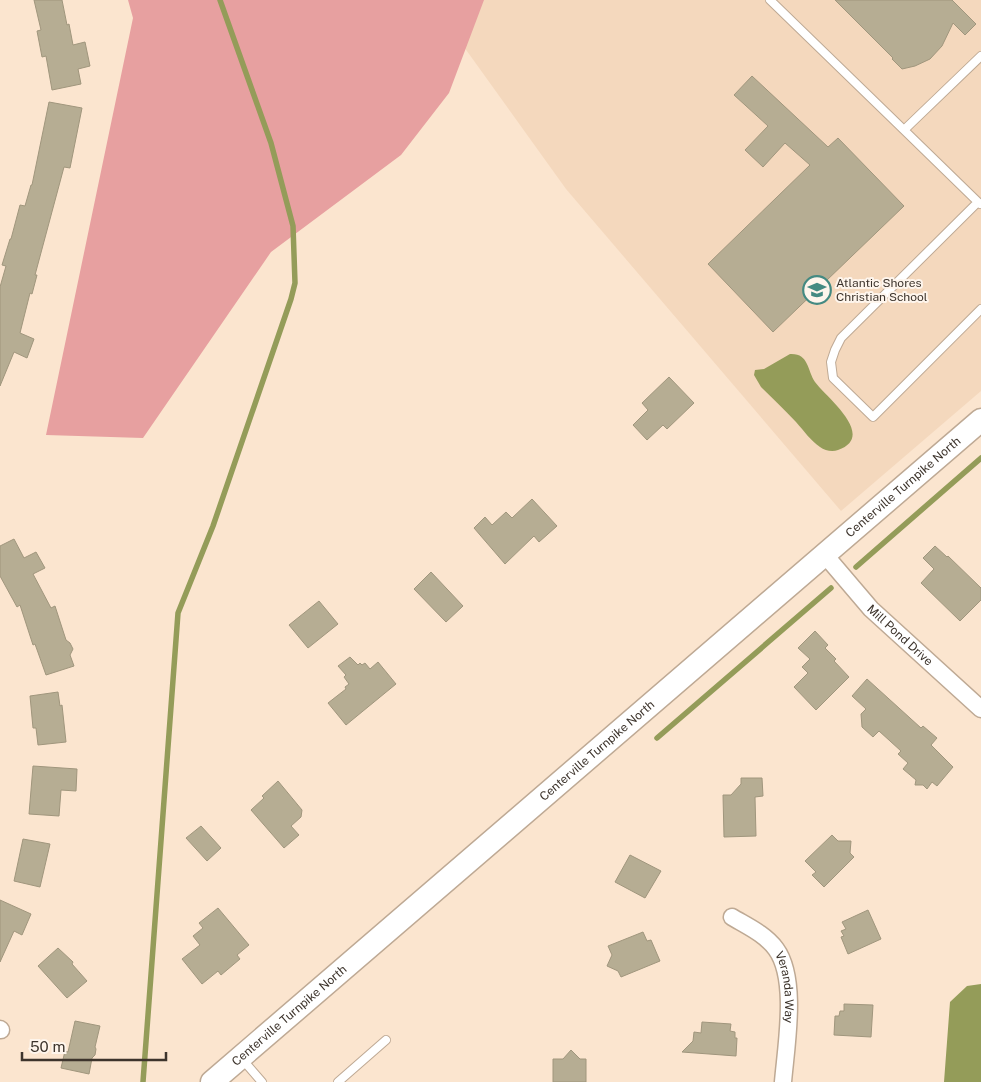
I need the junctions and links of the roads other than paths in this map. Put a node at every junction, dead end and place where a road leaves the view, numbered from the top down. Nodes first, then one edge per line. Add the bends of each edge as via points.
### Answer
1 (770, 0) edge
2 (981, 56) edge
3 (904, 130) junction
4 (979, 204) edge
5 (981, 309) edge
6 (981, 420) edge
7 (825, 555) junction
8 (981, 710) edge
9 (732, 917) dead end
10 (386, 1040) dead end
11 (241, 1057) junction
12 (212, 1082) edge
13 (262, 1082) edge
14 (338, 1082) edge
15 (783, 1082) edge

1 - 3 lane
2 - 3 lane
3 - 4 lane
4 - 5 lane via 841,338 831,362 833,378 873,417
6 - 7 main road, Centerville Turnpike North
7 - 8 street, Mill Pond Drive via 870,609
7 - 11 main road, Centerville Turnpike North
9 - 15 street, Veranda Way via 763,935 776,949 785,969 789,1008
10 - 14 lane
11 - 12 main road, Centerville Turnpike North
11 - 13 lane

